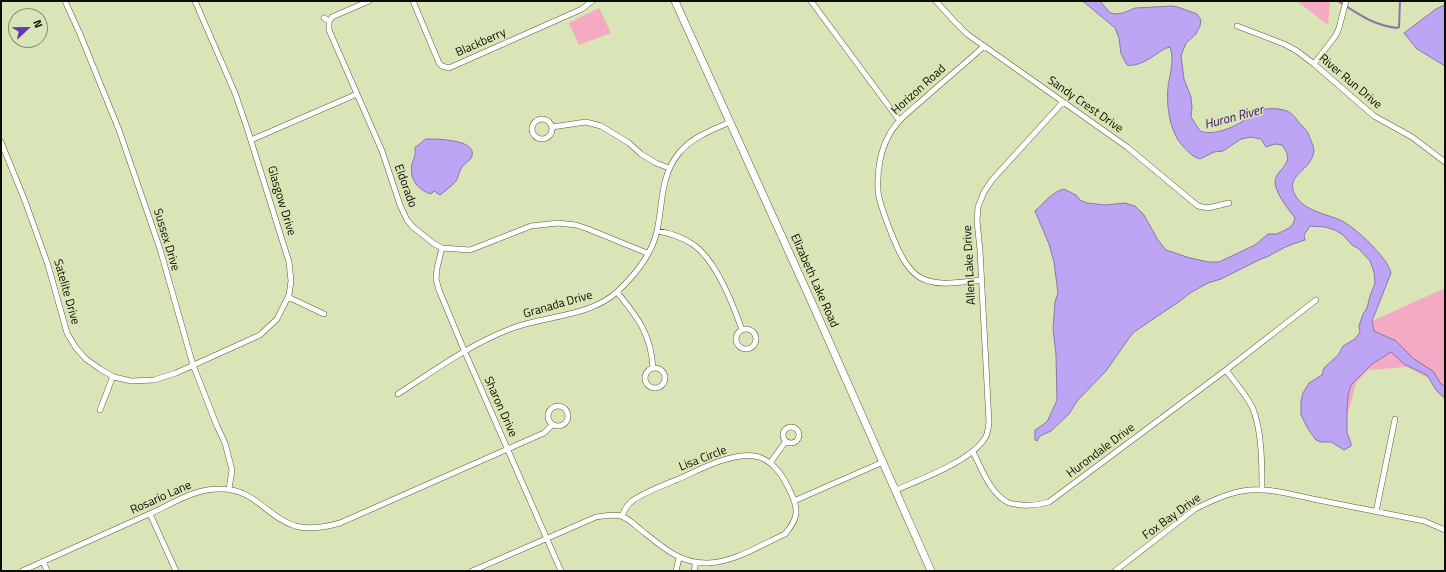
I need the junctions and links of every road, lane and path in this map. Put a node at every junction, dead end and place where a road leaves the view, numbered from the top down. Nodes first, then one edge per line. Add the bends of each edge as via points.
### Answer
1 (65, 1) edge
2 (195, 1) edge
3 (369, 1) edge
4 (413, 1) edge
5 (592, 1) edge
6 (675, 1) edge
7 (811, 1) edge
8 (936, 1) edge
9 (1346, 1) edge
10 (324, 18) dead end
11 (329, 20) junction
12 (1237, 26) dead end
13 (984, 46) junction
14 (1314, 64) junction
15 (357, 94) junction
16 (1063, 102) junction
17 (899, 120) junction
18 (730, 122) junction
19 (552, 127) junction
20 (251, 140) junction
21 (1, 142) edge
22 (1445, 162) edge
23 (669, 168) junction
24 (1229, 204) dead end
25 (657, 230) junction
26 (442, 248) junction
27 (647, 254) junction
28 (981, 280) junction
29 (617, 292) junction
30 (288, 297) junction
31 (1316, 300) dead end
32 (324, 314) dead end
33 (742, 330) junction
34 (464, 350) junction
35 (193, 365) junction
36 (653, 368) dead end
37 (1226, 370) junction
38 (113, 376) junction
39 (398, 394) dead end
40 (100, 410) dead end
41 (1395, 419) dead end
42 (552, 425) junction
43 (786, 441) dead end
44 (507, 449) junction
45 (973, 452) junction
46 (770, 462) junction
47 (883, 462) junction
48 (229, 489) junction
49 (896, 490) junction
50 (1262, 490) junction
51 (794, 501) junction
52 (1376, 512) junction
53 (150, 514) junction
54 (622, 516) junction
55 (1445, 530) edge
56 (547, 538) junction
57 (679, 558) junction
58 (43, 562) junction
59 (696, 562) junction
60 (22, 571) edge
61 (47, 571) edge
62 (176, 571) edge
63 (472, 571) edge
64 (561, 571) edge
65 (676, 571) edge
66 (694, 571) edge
67 (931, 571) edge
68 (1114, 571) edge

1 - 35 street, Sussex Drive via 108,101 140,190 160,249
2 - 20 street, Glasgow Drive via 234,92
3 - 11 street via 334,15
4 - 5 street, Blackberry via 439,63 449,68 582,9
6 - 18 street, Elizabeth Lake Road
7 - 17 street
8 - 13 street, Sandy Crest Drive via 954,21
9 - 14 street via 1336,35
10 - 11 street
11 - 15 street, Eldorado via 329,30
12 - 14 street, River Run Drive via 1284,44
13 - 16 street, Sandy Crest Drive
13 - 17 street, Horizon Road
14 - 22 street, River Run Drive via 1382,122 1412,137
15 - 20 street
15 - 26 street, Eldorado via 382,151 407,220 420,234
16 - 24 street, Sandy Crest Drive via 1127,147 1198,206 1208,208
16 - 28 street, Allen Lake Drive via 984,192 978,208 977,221
17 - 28 street, Horizon Road via 883,149 877,192 900,254 920,277 930,281 942,283
18 - 23 street, Granada Drive via 692,141 679,153
18 - 47 street, Elizabeth Lake Road
19 - 19 street via 546,120 541,119 533,124 533,134 536,138 546,139 550,136
19 - 23 street via 586,122 601,126 629,143 641,154
20 - 30 street, Glasgow Drive via 289,262 291,281
21 - 38 street, Satelite Drive via 48,265 67,333 86,360
23 - 25 street, Granada Drive via 663,188
25 - 27 street, Granada Drive
25 - 33 street via 679,236 705,256 717,273
26 - 27 street, Eldorado via 470,250 531,226 558,223 588,229
26 - 34 street, Sharon Drive via 436,279
27 - 29 street, Granada Drive via 637,271
28 - 45 street, Allen Lake Drive via 988,423 986,436
29 - 34 street, Granada Drive via 604,302 512,328
29 - 36 street via 641,324 648,340
30 - 32 street
30 - 35 street, Glasgow Drive via 277,319 260,335
31 - 37 street, Hurondale Drive
33 - 33 street via 737,334 736,341 743,349 750,349 755,344 755,334 749,329
34 - 39 street, Granada Drive
34 - 44 street, Sharon Drive
35 - 38 street, Satelite Drive via 154,380 131,381
35 - 48 street, Sussex Drive via 225,443 232,470
37 - 45 street, Hurondale Drive via 1049,502 1038,506 1010,503 1002,499 995,493
37 - 50 street via 1253,408 1262,461
38 - 40 street
41 - 52 street
42 - 42 street via 558,427 568,421 569,414 562,406 555,406 550,411 548,418
42 - 44 street, Rosario Lane via 544,433
43 - 46 street
44 - 48 street, Rosario Lane via 324,528 296,526 282,520 258,501
44 - 56 street, Sharon Drive
45 - 49 street
46 - 51 street via 783,477
46 - 54 street, Lisa Circle via 750,456 723,460 637,498 630,503
47 - 49 street, Elizabeth Lake Road
47 - 51 street
48 - 53 street, Rosario Lane via 196,492
49 - 67 street, Elizabeth Lake Road
50 - 52 street, Fox Bay Drive
50 - 68 street, Fox Bay Drive via 1230,494 1195,509
51 - 59 street via 796,516 785,534 726,560
52 - 55 street, Fox Bay Drive via 1424,521
53 - 58 street, Rosario Lane
53 - 62 street
54 - 56 street via 596,517
54 - 57 street via 662,548
56 - 63 street
56 - 64 street, Sharon Drive
57 - 59 street
57 - 65 street
58 - 60 street, Rosario Lane
58 - 61 street
59 - 66 street

